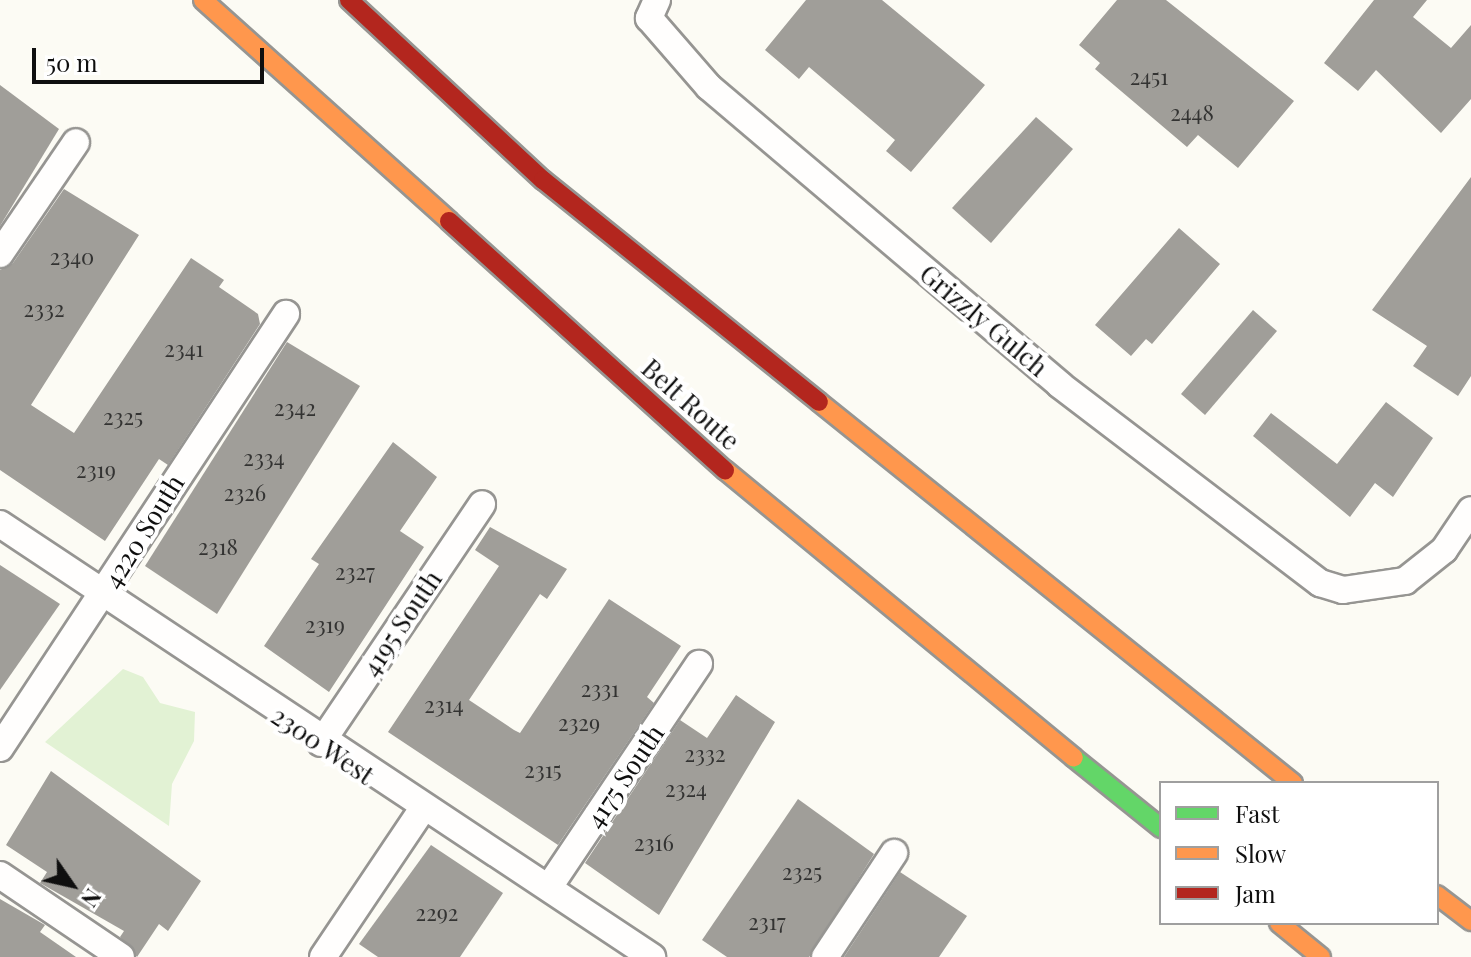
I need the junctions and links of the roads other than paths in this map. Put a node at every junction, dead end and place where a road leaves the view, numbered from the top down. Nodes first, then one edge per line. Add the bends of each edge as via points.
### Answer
1 (203, 0) edge
2 (349, 0) edge
3 (653, 9) edge
4 (394, 11) dead end
5 (76, 142) dead end
6 (543, 180) junction
7 (0, 254) edge
8 (286, 314) dead end
9 (482, 504) dead end
10 (1471, 510) edge
11 (0, 524) edge
12 (102, 595) junction
13 (699, 664) dead end
14 (321, 743) junction
15 (0, 748) edge
16 (1291, 781) edge
17 (421, 811) junction
18 (1159, 826) edge
19 (894, 853) dead end
20 (0, 875) edge
21 (549, 887) junction
22 (1439, 897) edge
23 (1471, 921) edge
24 (1281, 925) edge
25 (121, 957) edge
26 (323, 957) edge
27 (652, 957) edge
28 (825, 957) edge
29 (1321, 957) edge

1 - 18 highway, Belt Route via 795,533
2 - 6 highway
3 - 10 street, Grizzly Gulch via 709,87 1060,385 1298,570 1343,590 1405,581 1444,550
4 - 6 highway
5 - 7 street
6 - 16 highway
8 - 12 street, 4220 South
9 - 14 street, 4195 South
11 - 12 street, 2300 West
12 - 14 street, 2300 West
12 - 15 street, 4220 South
13 - 21 street, 4175 South
14 - 17 street, 2300 West
17 - 21 street, 2300 West
17 - 26 street
19 - 28 street
20 - 25 street
21 - 27 street, 2300 West
22 - 23 highway
24 - 29 highway

